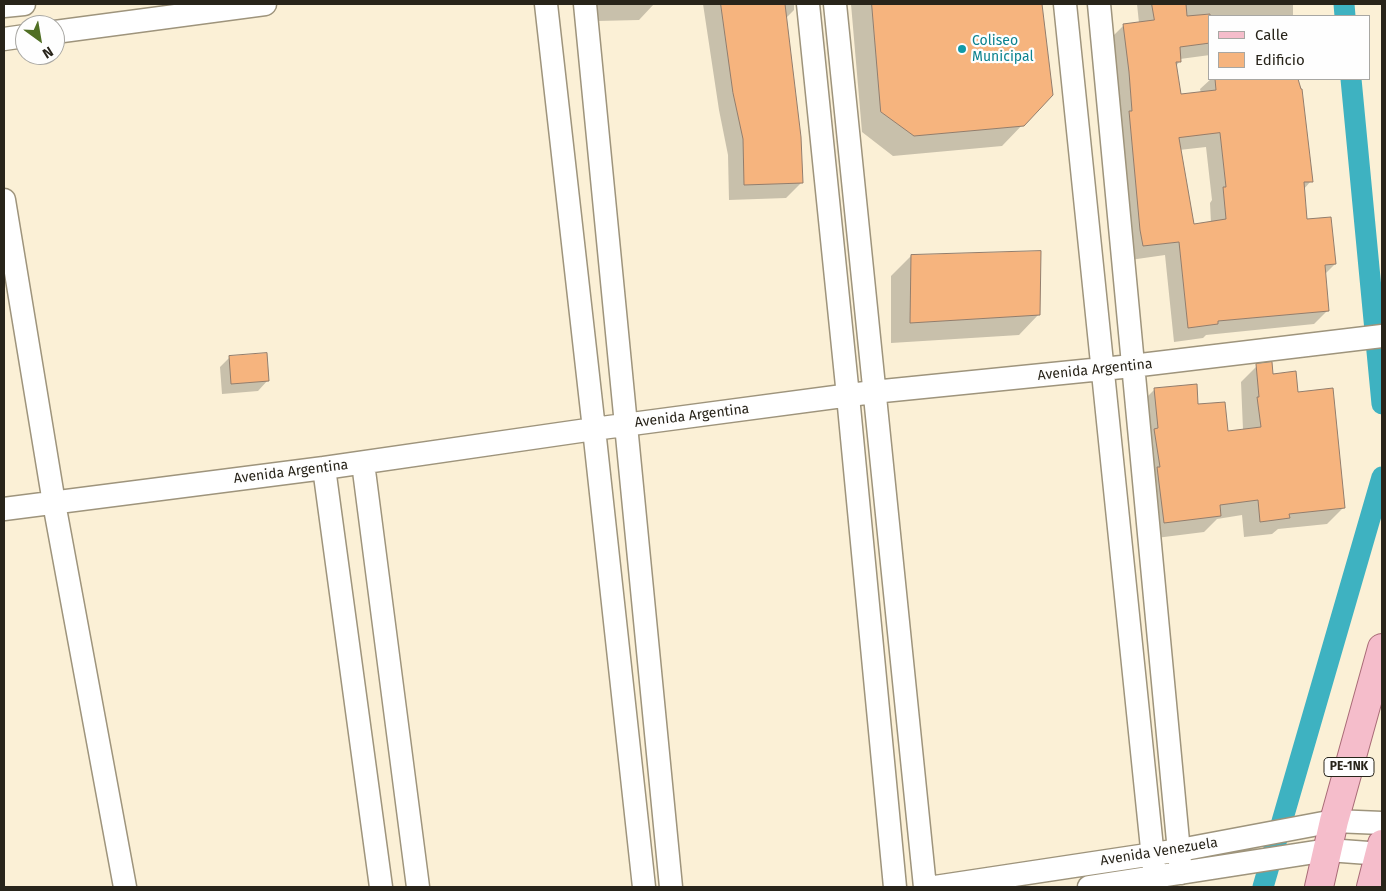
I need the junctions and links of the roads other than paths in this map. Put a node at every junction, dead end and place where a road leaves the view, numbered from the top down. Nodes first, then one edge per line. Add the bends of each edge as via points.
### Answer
1 (24, 4) edge
2 (256, 4) edge
3 (546, 4) edge
4 (584, 4) edge
5 (808, 4) edge
6 (835, 4) edge
7 (1065, 4) edge
8 (1099, 4) edge
9 (4, 6) edge
10 (65, 31) edge
11 (4, 200) edge
12 (1382, 336) edge
13 (1132, 366) junction
14 (1104, 369) junction
15 (873, 392) junction
16 (848, 396) junction
17 (626, 425) junction
18 (594, 429) junction
19 (363, 463) junction
20 (324, 468) junction
21 (54, 503) junction
22 (4, 509) edge
23 (1382, 648) edge
24 (1334, 821) junction
25 (1382, 823) edge
26 (1180, 850) junction
27 (1328, 850) junction
28 (1381, 851) edge
29 (1153, 854) junction
30 (1182, 873) junction
31 (1156, 882) edge
32 (126, 887) edge
33 (381, 887) edge
34 (418, 887) edge
35 (644, 887) edge
36 (670, 887) edge
37 (895, 887) edge
38 (925, 887) edge
39 (935, 887) edge
40 (1089, 887) edge
41 (1319, 887) edge
42 (1371, 887) edge

1 - 9 street
2 - 10 street
3 - 18 street
4 - 17 street
5 - 16 street
6 - 15 street
7 - 14 street
8 - 13 street
11 - 21 street
12 - 13 street, Avenida Argentina
13 - 14 street, Avenida Argentina
13 - 26 street
14 - 15 street, Avenida Argentina
14 - 29 street
15 - 16 street, Avenida Argentina
15 - 38 street
16 - 17 street, Avenida Argentina
16 - 37 street
17 - 18 street, Avenida Argentina
17 - 36 street
18 - 19 street, Avenida Argentina
18 - 35 street
19 - 20 street, Avenida Argentina
19 - 34 street
20 - 21 street, Avenida Argentina
20 - 33 street
21 - 22 street, Avenida Argentina
21 - 32 street
23 - 24 main road, PE-1NK
24 - 25 street, Avenida Venezuela
24 - 26 street, Avenida Venezuela
24 - 27 main road, PE-1NK
26 - 29 street, Avenida Venezuela
26 - 30 street
27 - 28 street, Avenida Venezuela
27 - 30 street, Avenida Venezuela
27 - 41 main road, PE-1NK
28 - 42 main road
29 - 31 street
29 - 39 street, Avenida Venezuela
30 - 31 street, Avenida Venezuela
31 - 40 street, Avenida Venezuela

